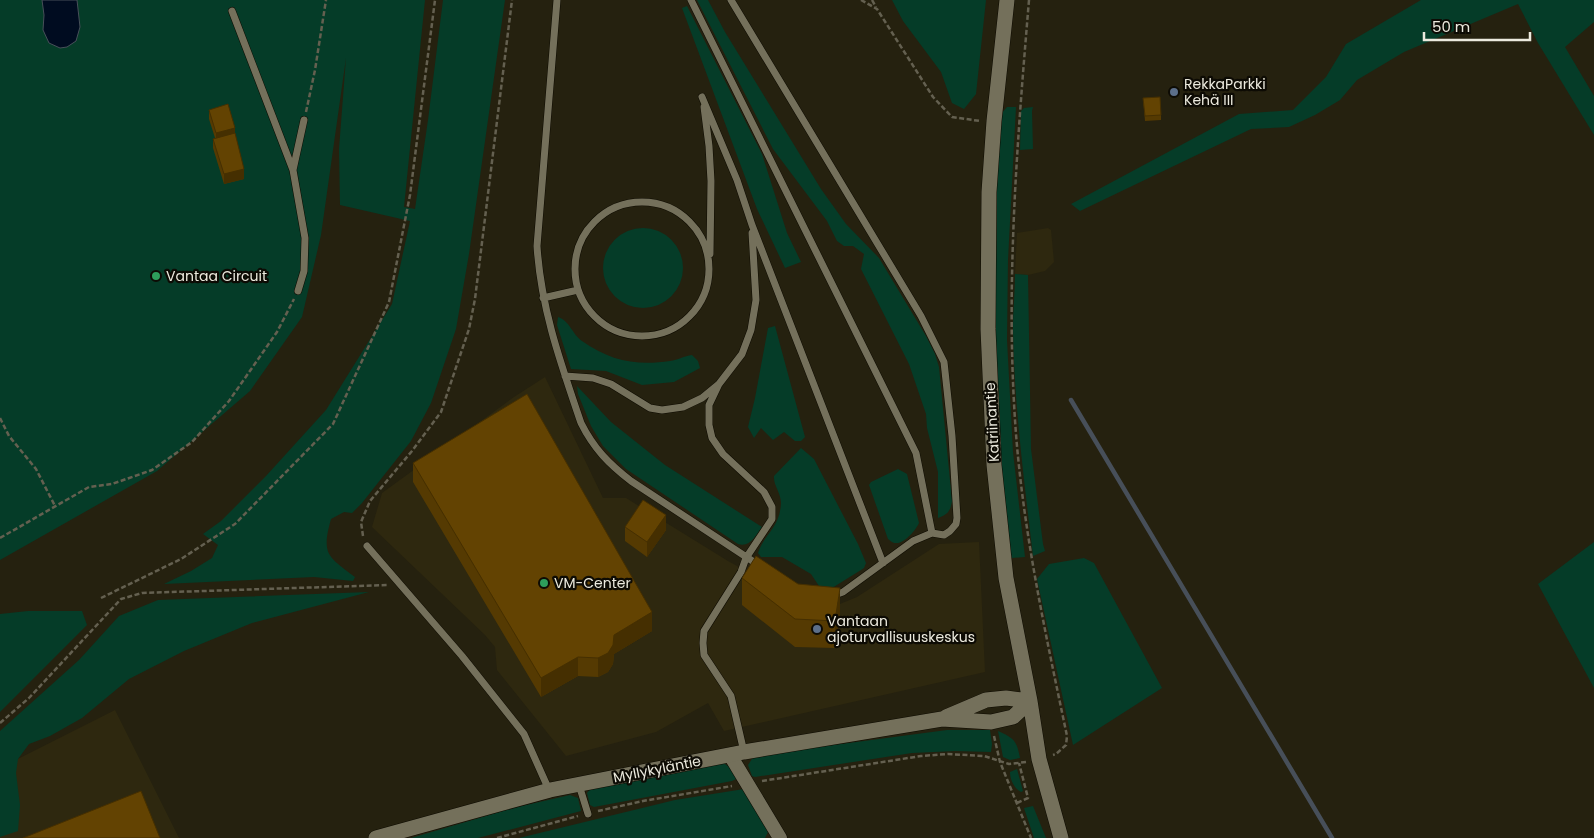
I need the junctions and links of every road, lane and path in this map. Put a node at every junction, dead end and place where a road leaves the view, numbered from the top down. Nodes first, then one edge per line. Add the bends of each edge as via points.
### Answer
1 (326, 0) edge
2 (435, 0) edge
3 (512, 0) edge
4 (557, 0) edge
5 (691, 0) edge
6 (731, 0) edge
7 (861, 0) edge
8 (872, 0) edge
9 (1007, 0) edge
10 (1029, 0) edge
11 (877, 9) junction
12 (232, 11) dead end
13 (304, 120) joint
14 (994, 121) junction
15 (293, 170) junction
16 (752, 225) junction
17 (709, 266) junction
18 (578, 290) junction
19 (298, 291) joint
20 (543, 298) junction
21 (565, 376) junction
22 (719, 384) junction
23 (0, 418) edge
24 (55, 506) junction
25 (932, 533) junction
26 (0, 538) edge
27 (367, 546) joint
28 (746, 558) junction
29 (883, 563) junction
30 (763, 568) edge
31 (401, 585) junction
32 (101, 598) dead end
33 (822, 598) edge
34 (1030, 701) junction
35 (942, 719) junction
36 (0, 723) edge
37 (737, 754) junction
38 (1056, 754) dead end
39 (579, 784) junction
40 (550, 790) junction
41 (1017, 803) junction
42 (588, 814) dead end
43 (376, 838) edge
44 (780, 838) edge
45 (1031, 838) edge
46 (1061, 838) edge

1 - 13 path
2 - 32 path via 410,195 388,302 334,424 235,524 181,559
3 - 27 path via 469,328 441,412 370,501 361,522
4 - 20 lane via 537,246
5 - 25 lane via 916,453
6 - 25 lane via 921,316 944,362 957,518 950,531
7 - 11 path
8 - 11 path
9 - 14 main road, Katriinantie
10 - 38 path via 1017,150 1011,318 1016,435 1031,554 1067,736 1066,745
11 - 14 path via 933,97 952,117
12 - 15 lane
13 - 15 lane
14 - 34 main road, Katriinantie via 989,192 988,319 993,456 1006,578
15 - 19 lane via 305,238 304,271
16 - 17 lane via 702,97 711,181
16 - 22 lane via 756,300 750,330 742,354
16 - 29 lane
17 - 18 lane via 708,282 694,311 683,322 654,335 622,333 608,326 595,316
17 - 18 lane via 699,232 688,219 656,203 622,205 606,212 582,238 575,264
18 - 20 lane
19 - 24 path via 277,332 229,401 192,442 152,470 112,484 89,487
20 - 21 lane
21 - 22 lane via 593,378 611,384 650,408 662,410 683,407 702,398
21 - 28 lane via 589,439 611,466
22 - 28 lane via 709,405 712,438 723,454 764,492 772,507 772,519
23 - 24 path via 9,436 36,470
24 - 26 path
25 - 29 lane via 913,541
27 - 31 lane
28 - 30 lane
28 - 37 lane via 741,572 704,631 703,643 704,655 731,696
29 - 33 lane via 842,592
31 - 36 path via 142,593 121,599 29,698
31 - 40 lane via 524,734
34 - 35 main road, Myllykyläntie via 986,700
34 - 35 main road, Myllykyläntie via 1013,717 991,722
34 - 46 main road, Katriinantie via 1039,759
35 - 37 main road, Myllykyläntie
37 - 39 main road, Myllykyläntie
37 - 44 street
39 - 40 main road, Myllykyläntie
39 - 42 lane
40 - 43 main road, Myllykyläntie
41 - 41 path via 1000,762 1019,763 1028,798
41 - 45 path

